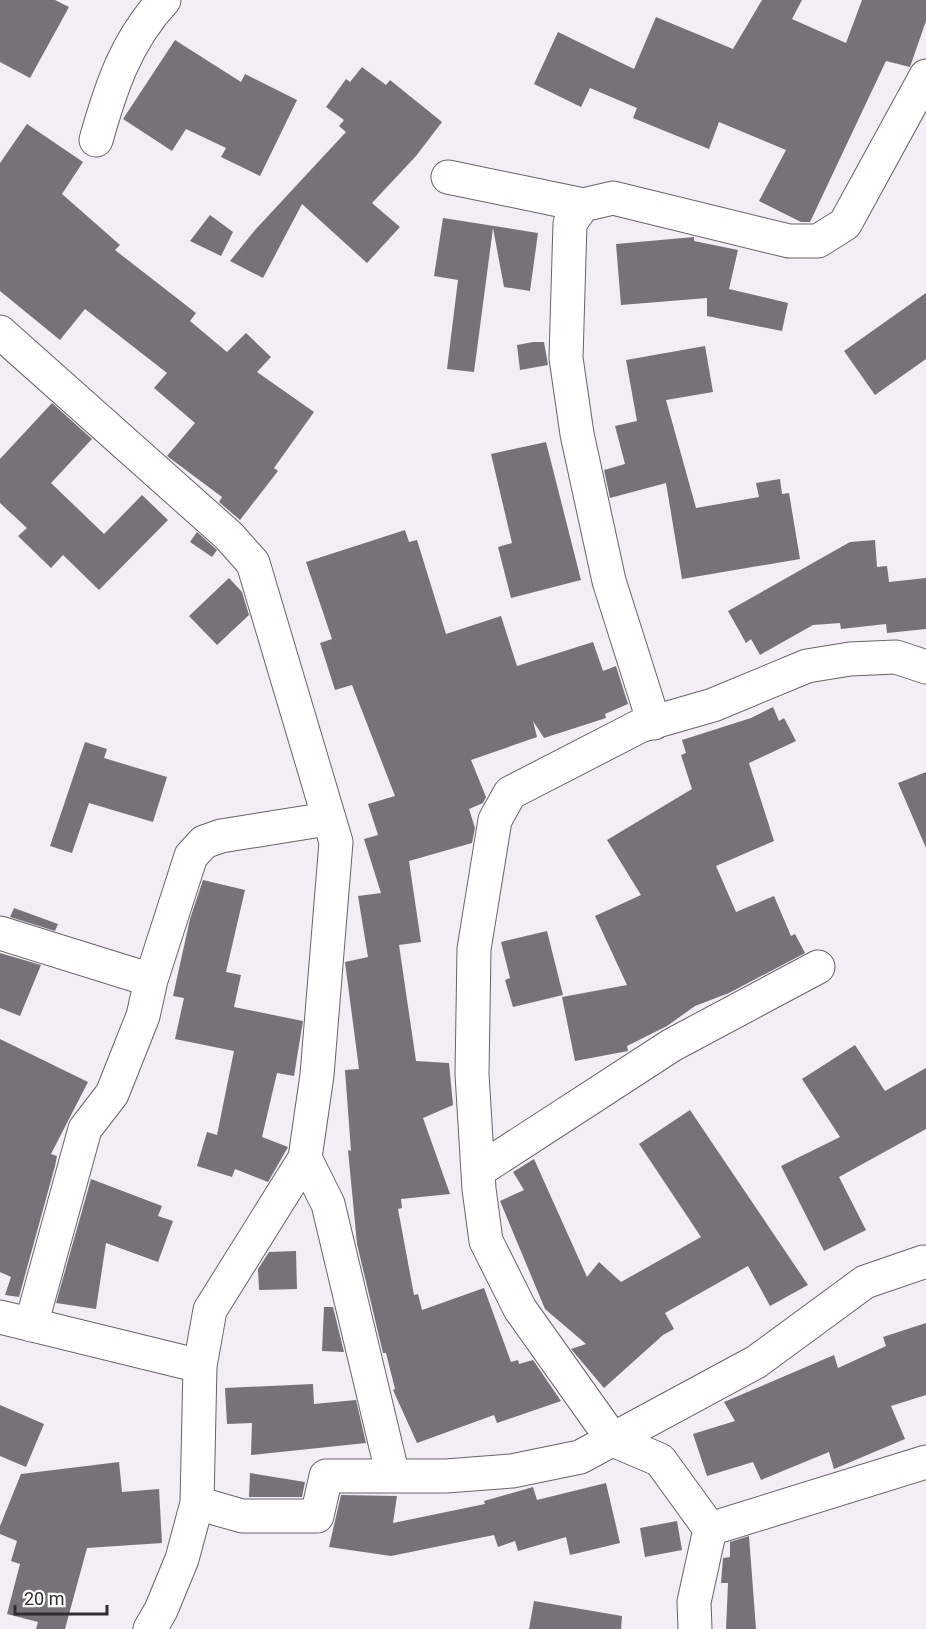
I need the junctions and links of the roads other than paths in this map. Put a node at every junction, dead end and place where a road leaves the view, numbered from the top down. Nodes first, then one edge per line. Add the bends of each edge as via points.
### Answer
1 (164, 0) edge
2 (926, 76) edge
3 (96, 140) dead end
4 (448, 177) dead end
5 (583, 205) junction
6 (0, 332) edge
7 (926, 667) edge
8 (654, 723) junction
9 (327, 819) junction
10 (0, 933) edge
11 (818, 967) dead end
12 (151, 980) junction
13 (305, 1158) junction
14 (478, 1171) junction
15 (923, 1262) dead end
16 (0, 1317) edge
17 (31, 1324) junction
18 (200, 1366) junction
19 (614, 1440) junction
20 (926, 1462) edge
21 (393, 1476) junction
22 (197, 1503) junction
23 (710, 1529) junction
24 (150, 1629) edge
25 (695, 1629) edge

1 - 3 street via 128,48 111,85
2 - 5 street via 845,224 818,242 789,241 613,198
4 - 5 street
5 - 8 street via 570,223 566,358 577,434 609,581
6 - 9 street via 229,536 253,562 281,664 297,703
7 - 8 street via 896,657 807,666 713,705
8 - 14 street via 640,726 510,793 495,820 474,949 472,1074
9 - 12 street via 204,842 191,856
9 - 13 street via 336,842 318,1075
10 - 12 street
11 - 14 street via 672,1045
12 - 17 street via 142,1016 112,1094 85,1129
13 - 18 street via 210,1310
13 - 21 street via 328,1204
14 - 19 street via 486,1241 495,1261 520,1309
15 - 19 street via 865,1282 756,1362
16 - 17 street
17 - 18 street
18 - 22 street
19 - 21 street via 580,1457 512,1471
19 - 23 street via 660,1460
20 - 23 street
21 - 22 street via 326,1476 317,1516 242,1516
22 - 24 street via 182,1558
23 - 25 street via 694,1602

